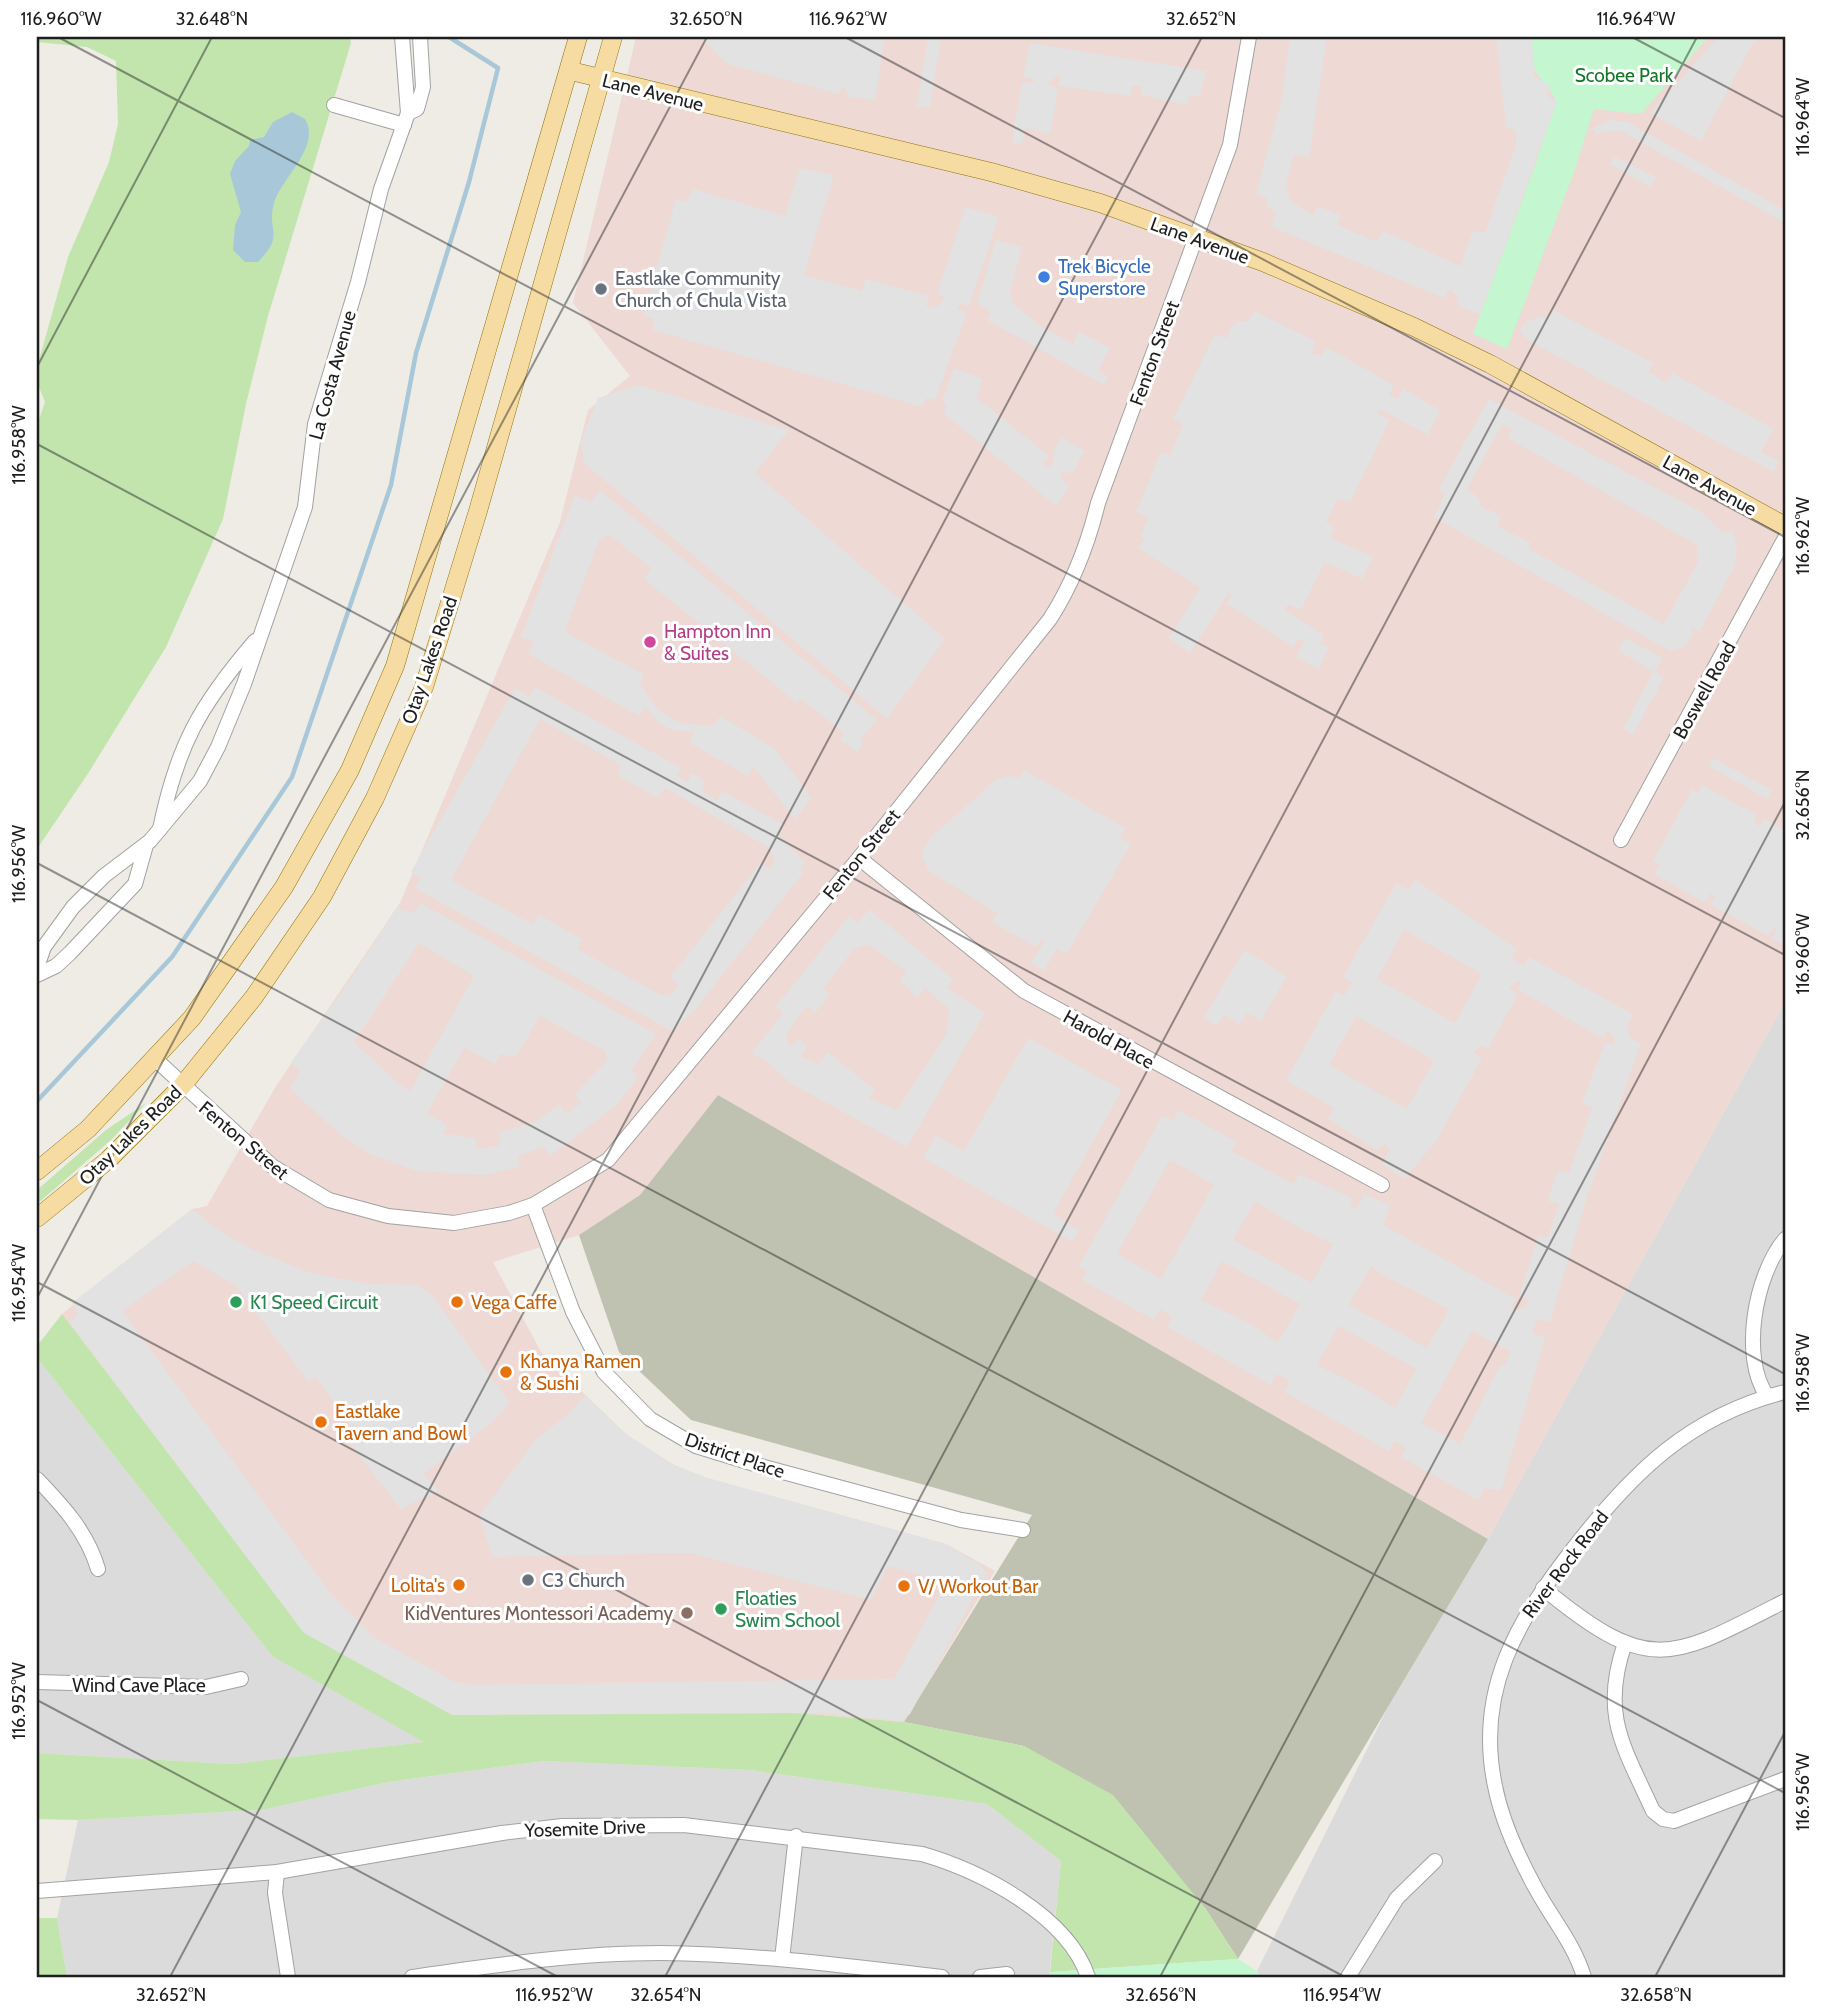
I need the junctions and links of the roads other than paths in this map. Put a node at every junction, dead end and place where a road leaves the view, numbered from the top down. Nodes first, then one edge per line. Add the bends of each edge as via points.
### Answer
1 (402, 37) edge
2 (420, 37) edge
3 (578, 37) edge
4 (613, 37) edge
5 (1249, 37) edge
6 (570, 71) junction
7 (603, 80) junction
8 (334, 105) dead end
9 (406, 119) junction
10 (1197, 239) junction
11 (1785, 526) edge
12 (1785, 538) edge
13 (259, 638) junction
14 (159, 831) junction
15 (1621, 840) dead end
16 (146, 845) junction
17 (859, 858) junction
18 (37, 967) edge
19 (37, 975) edge
20 (154, 1058) junction
21 (182, 1086) junction
22 (37, 1171) edge
23 (1382, 1185) dead end
24 (533, 1205) junction
25 (37, 1218) edge
26 (1785, 1239) edge
27 (1785, 1392) edge
28 (1767, 1396) junction
29 (37, 1479) edge
30 (1023, 1530) dead end
31 (97, 1569) dead end
32 (1543, 1588) junction
33 (1785, 1601) edge
34 (1625, 1643) junction
35 (241, 1678) dead end
36 (37, 1682) edge
37 (1785, 1779) edge
38 (796, 1836) junction
39 (1435, 1861) dead end
40 (277, 1872) junction
41 (37, 1892) edge
42 (782, 1959) junction
43 (1007, 1974) dead end
44 (288, 1977) edge
45 (412, 1977) edge
46 (942, 1977) edge
47 (980, 1977) edge
48 (1088, 1977) edge
49 (1348, 1977) edge
50 (1584, 1977) edge

1 - 9 street, La Costa Avenue
2 - 9 street, La Costa Avenue via 423,87 417,109
3 - 6 main road, Otay Lakes Road
4 - 7 main road, Otay Lakes Road
5 - 10 street, Fenton Street via 1230,145
6 - 7 main road, Lane Avenue
6 - 20 main road, Otay Lakes Road via 395,666 350,769 284,887 192,1018
7 - 10 main road, Lane Avenue via 991,172 1100,203
7 - 21 main road, Otay Lakes Road via 424,687 375,798 322,897 254,997
8 - 9 street
9 - 13 street, La Costa Avenue via 381,189 315,424 305,507
10 - 11 main road, Lane Avenue via 1263,262 1481,359
10 - 17 street, Fenton Street via 1065,595
12 - 15 street, Boswell Road
13 - 14 street, La Costa Avenue via 218,747 200,781
13 - 14 street, La Costa Avenue via 194,723 174,768
14 - 16 street, La Costa Avenue
16 - 18 street, La Costa Avenue via 104,876 73,907 44,947
16 - 19 street, La Costa Avenue via 135,884 56,966
17 - 23 street, Harold Place via 1024,991
17 - 24 street, Fenton Street via 608,1160
20 - 21 street, Fenton Street
20 - 22 main road, Otay Lakes Road via 88,1129
21 - 24 street, Fenton Street via 290,1180 349,1207 454,1223
21 - 25 main road, Otay Lakes Road via 108,1160
24 - 30 street, District Place via 573,1312 604,1372 650,1419 696,1446 764,1467 961,1520
26 - 28 street via 1766,1270 1756,1300 1757,1381
27 - 28 street, River Rock Road
28 - 32 street, River Rock Road via 1708,1422 1658,1455 1617,1494
29 - 31 street via 71,1513
32 - 34 street
32 - 50 street, River Rock Road via 1521,1623 1498,1678 1491,1714 1492,1769 1507,1825 1536,1889 1577,1954
33 - 34 street via 1686,1648 1650,1650
34 - 37 street via 1616,1676 1614,1720 1653,1811 1674,1821
35 - 36 street, Wind Cave Place via 206,1687
38 - 40 street, Yosemite Drive via 684,1825 562,1826
38 - 42 street
38 - 48 street, Yosemite Drive via 954,1863 1055,1925 1073,1946
39 - 49 street via 1396,1898
40 - 41 street, Yosemite Drive
40 - 44 street via 275,1893
42 - 45 street via 660,1953 540,1959
42 - 46 street
43 - 47 street

